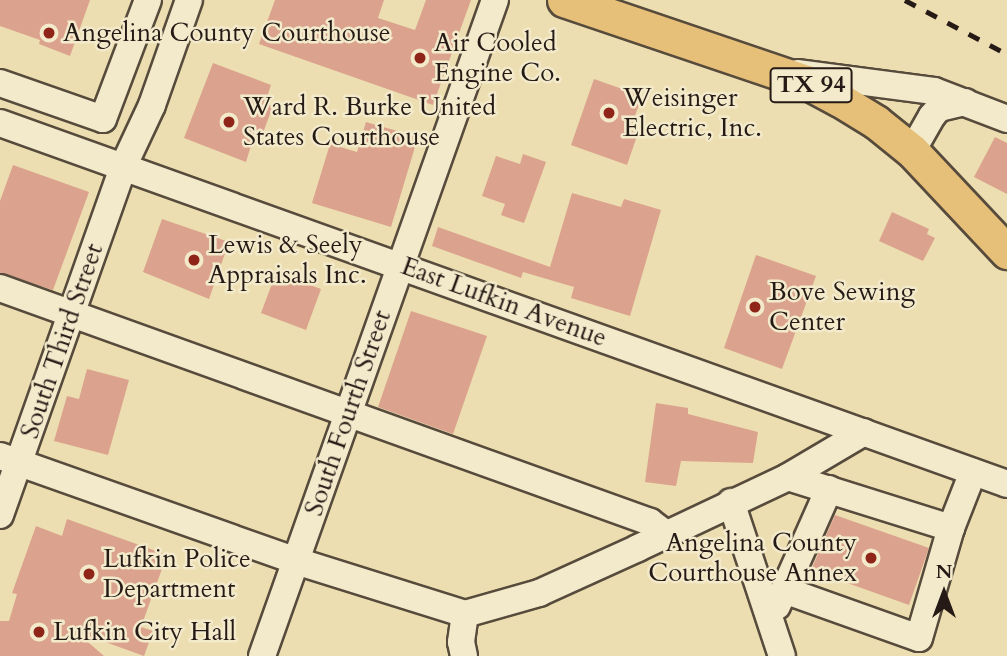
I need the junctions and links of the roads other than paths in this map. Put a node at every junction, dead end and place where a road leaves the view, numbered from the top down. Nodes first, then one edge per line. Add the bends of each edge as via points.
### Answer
1 (148, 0) edge
2 (189, 0) edge
3 (495, 0) edge
4 (564, 0) edge
5 (768, 69) junction
6 (0, 83) edge
7 (965, 102) junction
8 (152, 105) junction
9 (103, 119) junction
10 (1007, 119) edge
11 (0, 123) edge
12 (912, 151) junction
13 (123, 167) junction
14 (1007, 252) edge
15 (399, 264) junction
16 (0, 288) edge
17 (72, 313) junction
18 (348, 412) junction
19 (863, 432) junction
20 (9, 460) edge
21 (973, 472) junction
22 (788, 477) junction
23 (1007, 484) edge
24 (829, 489) junction
25 (731, 502) junction
26 (0, 515) edge
27 (951, 528) junction
28 (666, 534) junction
29 (296, 561) junction
30 (784, 590) junction
31 (466, 614) junction
32 (769, 622) junction
33 (262, 656) edge
34 (464, 656) edge
35 (782, 656) edge

1 - 9 street
2 - 8 street, South Third Street
3 - 15 street, South Fourth Street
4 - 5 main road, TX 94
5 - 7 street via 898,84
5 - 12 main road, TX 94 via 840,100
6 - 9 street
7 - 10 street
7 - 12 street via 939,108
8 - 9 street
8 - 13 street, South Third Street
11 - 13 street, East Lufkin Avenue
12 - 14 main road, TX 94
13 - 15 street, East Lufkin Avenue
13 - 17 street, South Third Street
15 - 18 street, South Fourth Street
15 - 19 street, East Lufkin Avenue
16 - 17 street
17 - 18 street
17 - 20 street, South Third Street
18 - 28 street via 650,522
18 - 29 street, South Fourth Street
19 - 21 street, East Lufkin Avenue
19 - 22 street
20 - 26 street, South Third Street
20 - 29 street
21 - 23 street, East Lufkin Avenue
21 - 27 street
22 - 24 street
22 - 25 street
24 - 27 street
24 - 30 street
25 - 28 street
25 - 32 street
27 - 30 street via 919,639
28 - 31 street via 539,593
29 - 31 street
29 - 33 street, South Fourth Street
30 - 32 street
31 - 34 street via 461,642
32 - 35 street

